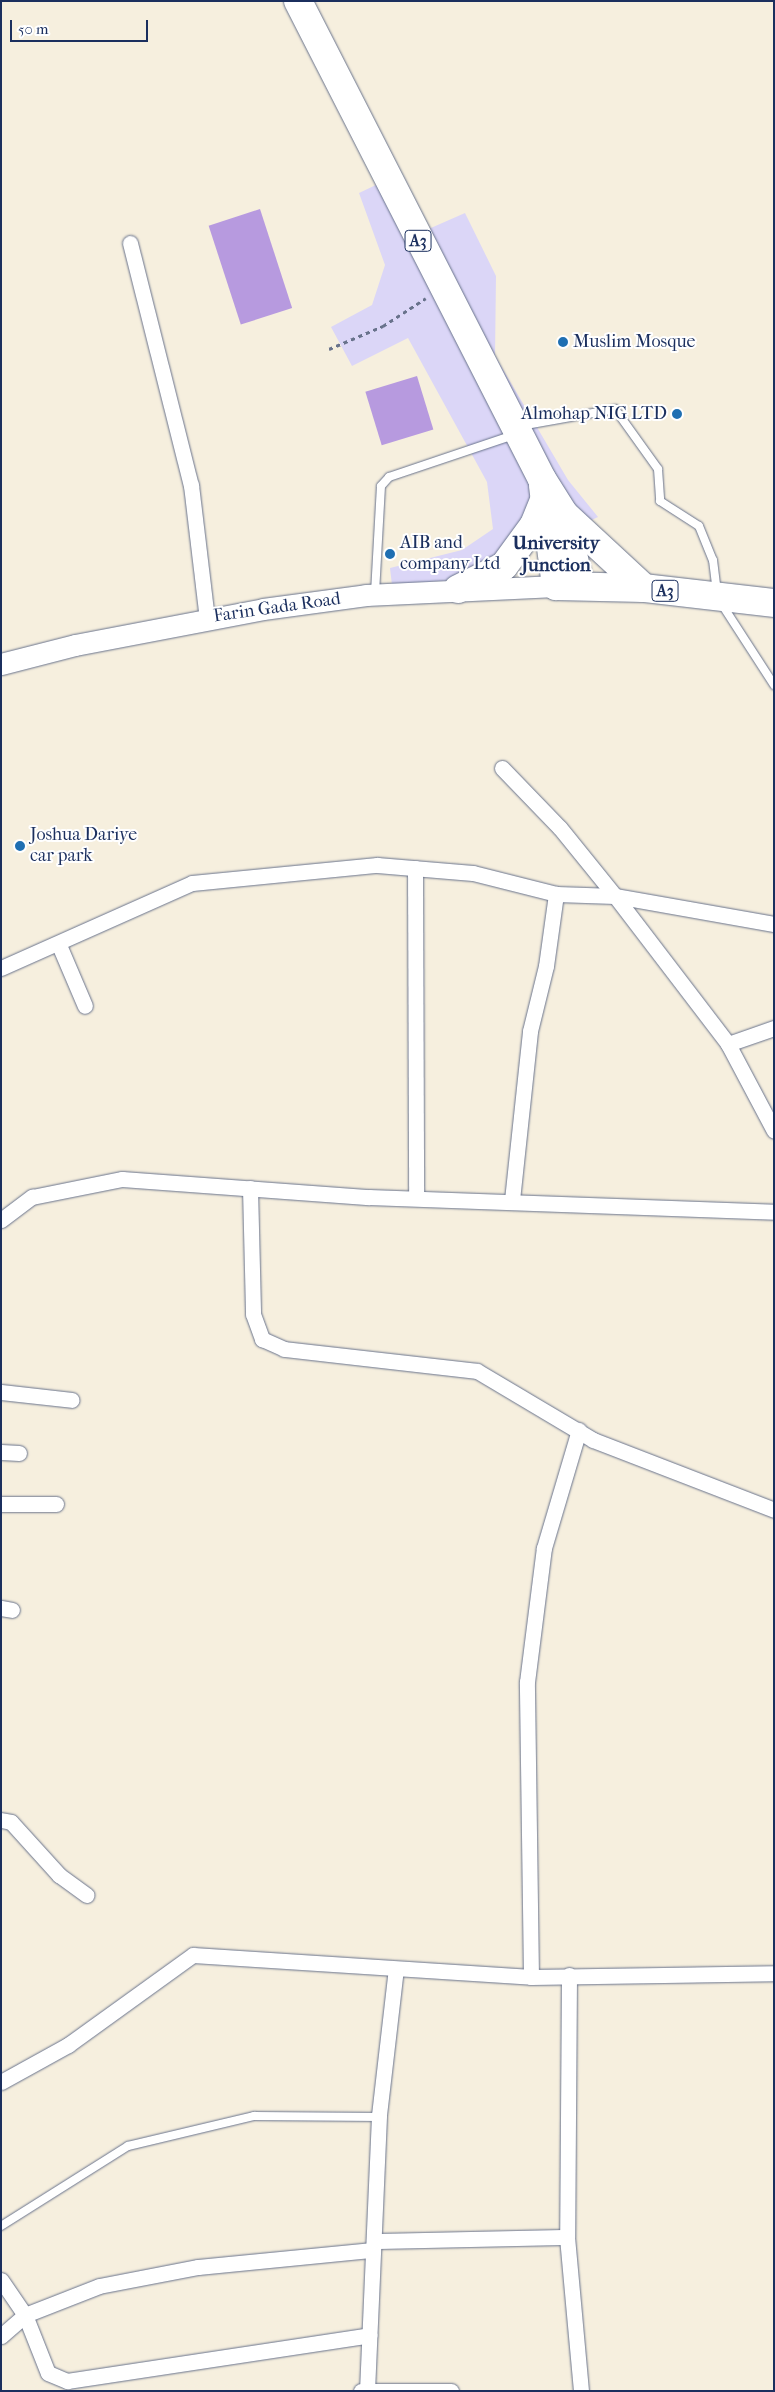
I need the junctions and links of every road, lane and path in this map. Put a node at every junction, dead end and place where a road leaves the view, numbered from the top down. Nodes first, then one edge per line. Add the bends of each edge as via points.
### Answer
1 (298, 1) edge
2 (130, 243) dead end
3 (441, 288) junction
4 (329, 349) dead end
5 (515, 430) junction
6 (550, 498) junction
7 (568, 586) junction
8 (644, 588) junction
9 (458, 589) junction
10 (375, 595) junction
11 (718, 598) junction
12 (774, 603) edge
13 (207, 619) junction
14 (1, 664) edge
15 (774, 685) edge
16 (502, 768) dead end
17 (415, 868) junction
18 (556, 894) junction
19 (615, 896) junction
20 (774, 924) edge
21 (58, 945) junction
22 (1, 968) edge
23 (86, 1006) dead end
24 (774, 1028) edge
25 (728, 1044) junction
26 (774, 1131) edge
27 (250, 1188) junction
28 (416, 1197) junction
29 (512, 1200) junction
30 (774, 1212) edge
31 (1, 1220) edge
32 (1, 1392) edge
33 (72, 1400) dead end
34 (579, 1430) junction
35 (1, 1452) edge
36 (19, 1453) dead end
37 (1, 1504) edge
38 (56, 1504) dead end
39 (774, 1510) edge
40 (1, 1820) edge
41 (87, 1895) dead end
42 (396, 1969) junction
43 (774, 1973) edge
44 (569, 1975) junction
45 (531, 1977) junction
46 (1, 2082) edge
47 (380, 2117) junction
48 (1, 2226) edge
49 (567, 2237) junction
50 (372, 2245) junction
51 (1, 2280) edge
52 (26, 2315) junction
53 (370, 2335) junction
54 (1, 2336) edge
55 (365, 2390) edge
56 (450, 2391) edge
57 (581, 2391) edge

1 - 3 highway, A3
2 - 13 street via 191,485
3 - 4 path via 383,326
3 - 5 highway, A3
5 - 6 highway, A3
5 - 10 lane via 389,478 381,486
5 - 11 lane via 615,409 658,469 660,501 699,526 713,560
6 - 7 highway, A3
6 - 8 highway, A3
6 - 9 highway via 504,566
7 - 8 highway, A3
7 - 9 main road, Farin Gada Road
8 - 11 highway, A3
9 - 10 main road, Farin Gada Road
10 - 13 main road, Farin Gada Road
11 - 12 highway, A3
11 - 15 lane
13 - 14 main road, Farin Gada Road
16 - 19 street via 560,828
17 - 18 street via 474,872
17 - 21 street via 377,865 192,883
17 - 28 street
18 - 19 street
18 - 29 street via 546,966 530,1032
19 - 20 street
19 - 25 street
21 - 22 street
21 - 23 street
24 - 25 street
25 - 26 street
27 - 28 street
27 - 31 street via 122,1179 32,1197
27 - 34 street via 253,1314 262,1339 284,1349 477,1371 535,1410
28 - 29 street
29 - 30 street
32 - 33 street
34 - 39 street via 593,1440
34 - 45 street via 544,1548 526,1682
35 - 36 street
37 - 38 street
40 - 41 street via 11,1822 59,1875
42 - 45 street
42 - 46 street via 193,1955 68,2045
42 - 47 street
43 - 44 street
44 - 45 street
44 - 49 street
47 - 48 lane via 254,2116 128,2146
47 - 50 street
49 - 50 street
49 - 57 street
50 - 52 street via 198,2266 99,2286
50 - 53 street
51 - 52 street
52 - 53 street via 48,2373 67,2382
52 - 54 street
53 - 55 street
55 - 56 street

